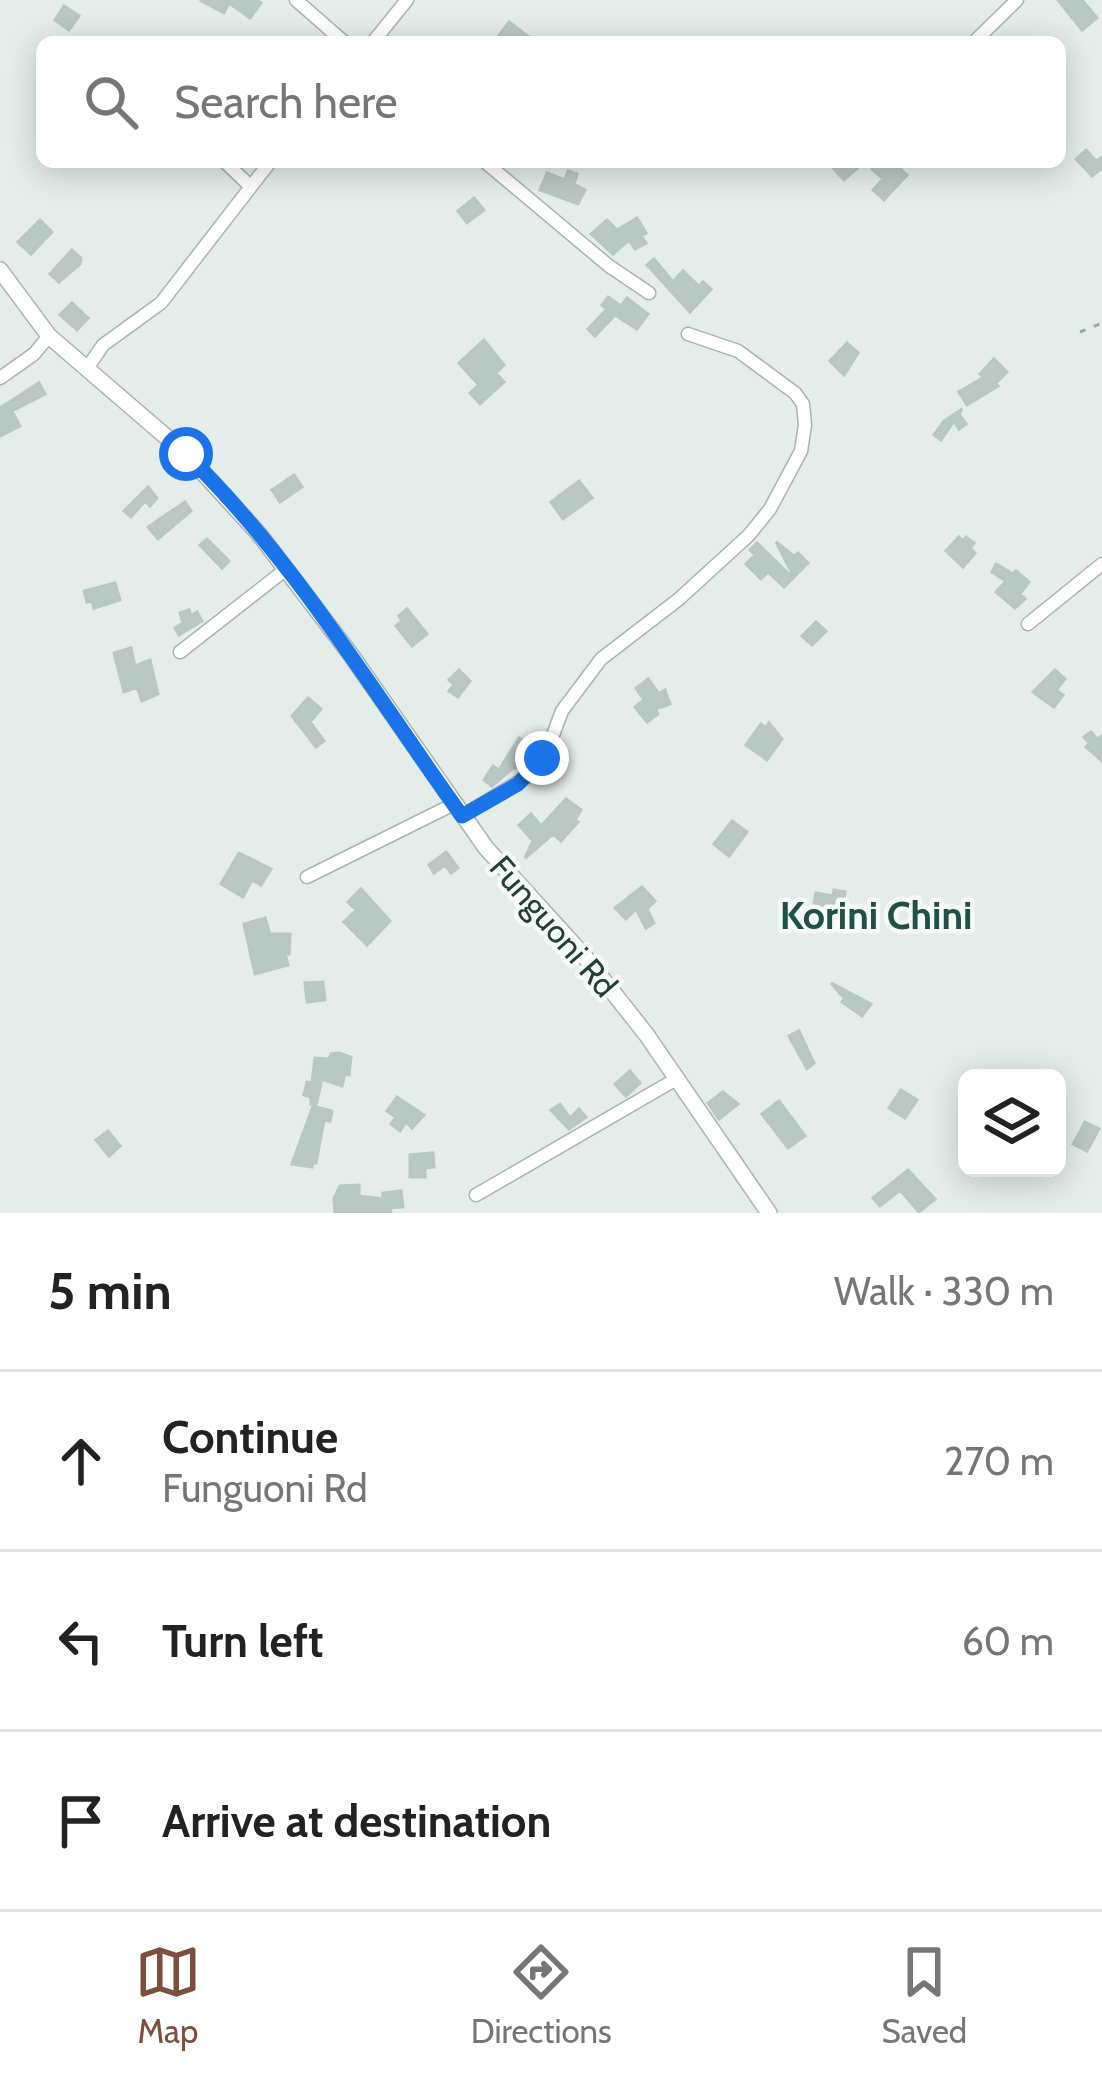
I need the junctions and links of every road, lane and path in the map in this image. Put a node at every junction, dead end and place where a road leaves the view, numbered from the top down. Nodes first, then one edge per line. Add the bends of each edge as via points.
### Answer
1 (296, 0) edge
2 (406, 0) edge
3 (1017, 0) edge
4 (337, 36) edge
5 (379, 36) edge
6 (980, 36) edge
7 (231, 168) edge
8 (264, 168) edge
9 (492, 168) edge
10 (249, 185) junction
11 (0, 270) edge
12 (650, 293) dead end
13 (1102, 323) edge
14 (1080, 332) dead end
15 (688, 334) dead end
16 (50, 336) junction
17 (88, 367) junction
18 (0, 378) edge
19 (1102, 564) edge
20 (285, 570) junction
21 (1028, 624) dead end
22 (180, 652) dead end
23 (458, 810) junction
24 (307, 878) dead end
25 (678, 1078) junction
26 (476, 1195) dead end
27 (770, 1213) edge

1 - 4 street
2 - 5 street
3 - 6 street
7 - 10 street
8 - 10 street
9 - 12 street
10 - 17 street via 175,287
11 - 16 street, Funguoni Rd
13 - 14 path
15 - 23 street via 738,351 795,393 806,425 801,451 749,535 601,659 562,711 530,775
16 - 17 street, Funguoni Rd
16 - 18 street
17 - 20 street, Funguoni Rd via 221,489
19 - 21 street
20 - 22 street
20 - 23 street, Funguoni Rd
23 - 24 street
23 - 25 street, Funguoni Rd
25 - 26 street
25 - 27 street, Funguoni Rd

